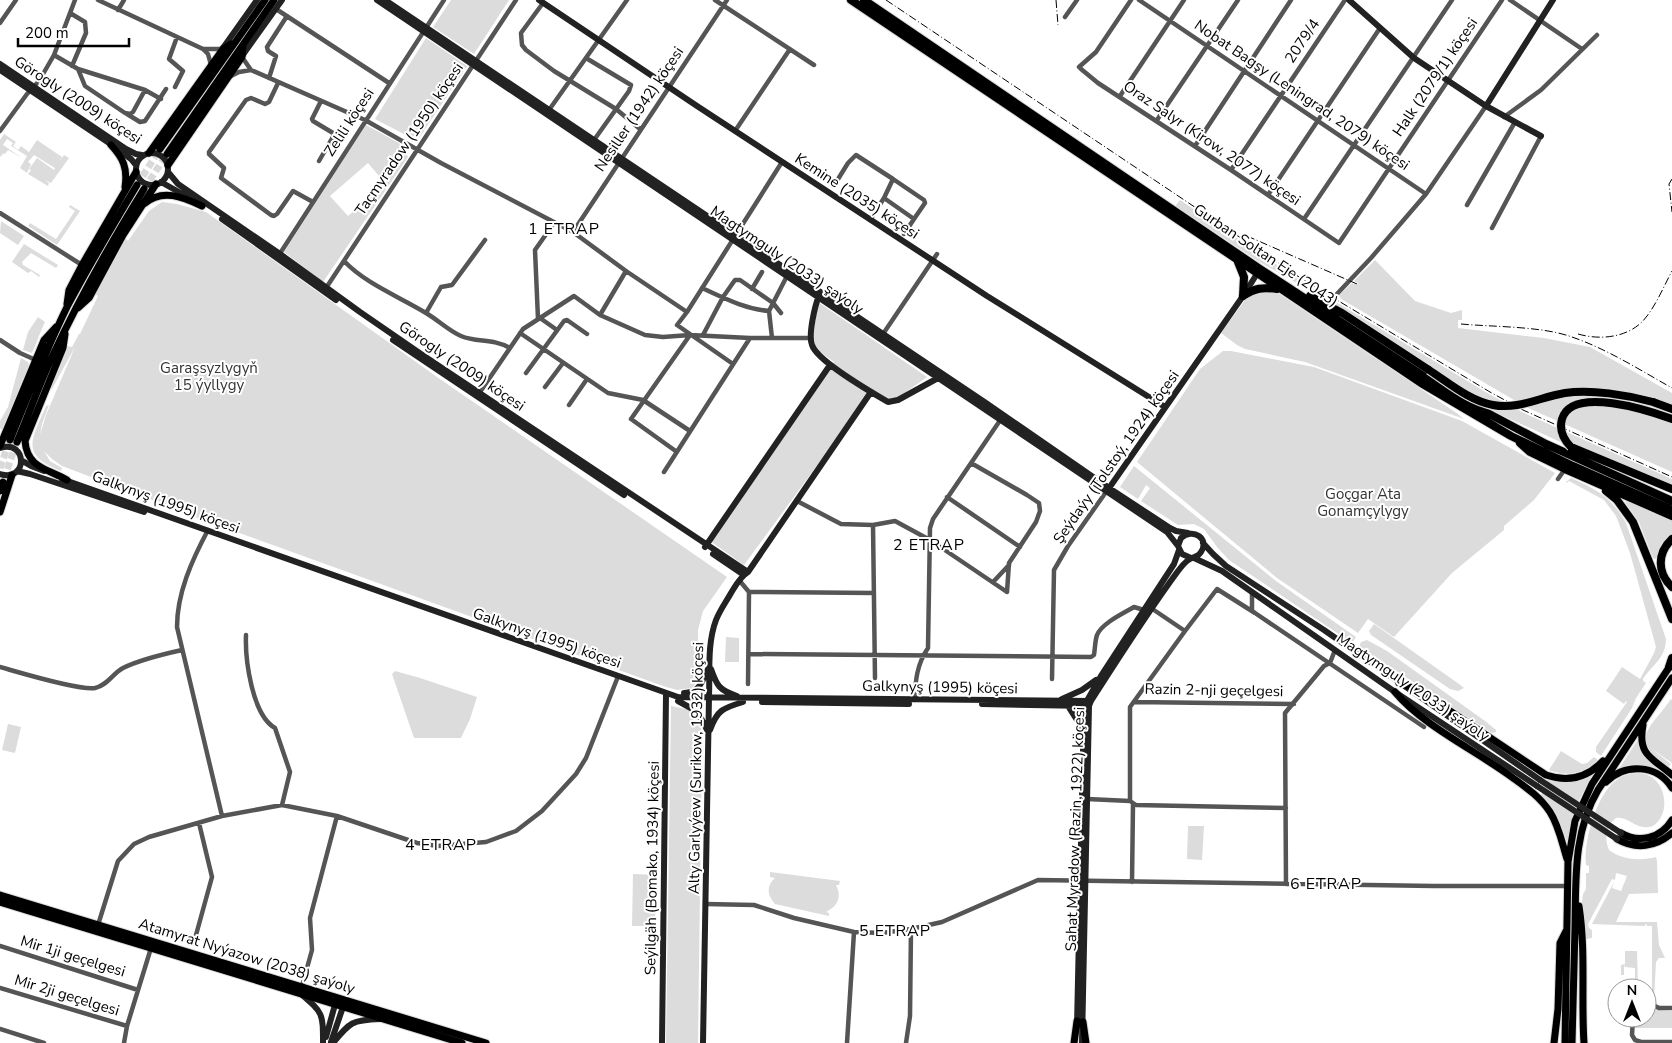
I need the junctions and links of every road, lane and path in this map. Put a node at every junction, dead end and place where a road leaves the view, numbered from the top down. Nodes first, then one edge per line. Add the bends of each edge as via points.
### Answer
1 (16, 0) edge
2 (75, 0) edge
3 (98, 0) edge
4 (124, 0) edge
5 (257, 0) edge
6 (265, 0) edge
7 (274, 0) edge
8 (282, 0) edge
9 (377, 0) edge
10 (385, 0) edge
11 (444, 0) edge
12 (516, 0) edge
13 (627, 0) edge
14 (715, 0) edge
15 (727, 0) edge
16 (851, 0) edge
17 (864, 0) edge
18 (1077, 0) edge
19 (1131, 0) edge
20 (1139, 0) edge
21 (1184, 0) edge
22 (1238, 0) edge
23 (1345, 0) edge
24 (1349, 0) edge
25 (1452, 0) edge
26 (1502, 0) edge
27 (1510, 0) edge
28 (1553, 0) edge
29 (541, 1) edge
30 (1289, 1) edge
31 (723, 6) junction
32 (276, 9) junction
33 (118, 10) junction
34 (70, 13) junction
35 (287, 16) junction
36 (1065, 17) dead end
37 (1170, 21) junction
38 (1541, 21) junction
39 (0, 23) edge
40 (1380, 28) junction
41 (424, 29) junction
42 (1597, 35) dead end
43 (177, 37) junction
44 (599, 40) junction
45 (239, 43) junction
46 (1207, 45) junction
47 (203, 49) junction
48 (223, 49) junction
49 (790, 49) junction
50 (1582, 49) junction
51 (54, 55) junction
52 (242, 57) junction
53 (586, 58) junction
54 (1414, 58) junction
55 (475, 63) junction
56 (0, 64) edge
57 (212, 65) junction
58 (814, 65) dead end
59 (72, 66) junction
60 (78, 69) junction
61 (0, 70) edge
62 (251, 70) junction
63 (1245, 71) junction
64 (269, 78) junction
65 (570, 80) junction
66 (1448, 82) junction
67 (278, 83) junction
68 (389, 83) junction
69 (204, 85) junction
70 (175, 87) dead end
71 (668, 87) junction
72 (32, 88) junction
73 (220, 88) junction
74 (166, 89) dead end
75 (145, 90) junction
76 (209, 92) junction
77 (1281, 95) junction
78 (1120, 96) junction
79 (161, 99) junction
80 (320, 101) junction
81 (1486, 106) junction
82 (616, 109) junction
83 (548, 110) junction
84 (125, 113) junction
85 (1504, 117) junction
86 (365, 120) junction
87 (1157, 120) junction
88 (1318, 120) junction
89 (1514, 122) junction
90 (640, 129) junction
91 (0, 131) edge
92 (735, 131) junction
93 (1541, 136) joint
94 (594, 140) junction
95 (111, 144) junction
96 (1195, 146) junction
97 (1355, 146) junction
98 (417, 149) junction
99 (146, 154) junction
100 (619, 160) junction
101 (319, 161) dead end
102 (782, 162) junction
103 (136, 169) junction
104 (168, 169) junction
105 (1389, 169) junction
106 (1231, 170) junction
107 (893, 179) junction
108 (159, 183) junction
109 (835, 184) dead end
110 (140, 187) tunnel mouth
111 (1426, 194) junction
112 (1268, 195) junction
113 (122, 196) junction
114 (884, 198) junction
115 (313, 202) junction
116 (202, 206) junction
117 (1467, 206) dead end
118 (139, 210) junction
119 (0, 213) edge
120 (1304, 219) junction
121 (870, 220) junction
122 (914, 220) junction
123 (554, 223) junction
124 (1492, 228) dead end
125 (573, 232) junction
126 (904, 234) dead end
127 (734, 238) junction
128 (485, 240) dead end
129 (1339, 244) joint
130 (937, 254) dead end
131 (279, 256) junction
132 (1236, 259) junction
133 (344, 261) junction
134 (932, 261) junction
135 (82, 265) junction
136 (626, 271) junction
137 (1259, 271) junction
138 (762, 272) dead end
139 (787, 276) junction
140 (1272, 276) junction
141 (702, 288) junction
142 (752, 288) junction
143 (325, 290) junction
144 (1280, 290) junction
145 (820, 295) junction
146 (1243, 296) junction
147 (1335, 296) dead end
148 (723, 297) junction
149 (773, 303) junction
150 (71, 309) junction
151 (770, 311) junction
152 (688, 312) junction
153 (426, 313) junction
154 (781, 313) dead end
155 (600, 315) junction
156 (539, 318) junction
157 (63, 325) junction
158 (557, 330) junction
159 (520, 333) junction
160 (587, 334) dead end
161 (883, 334) junction
162 (690, 335) junction
163 (704, 335) junction
164 (750, 338) junction
165 (772, 338) junction
166 (811, 338) junction
167 (0, 340) edge
168 (510, 348) junction
169 (543, 349) junction
170 (38, 361) junction
171 (563, 363) junction
172 (733, 364) junction
173 (830, 365) junction
174 (526, 373) dead end
175 (938, 378) junction
176 (587, 379) junction
177 (545, 388) dead end
178 (872, 392) junction
179 (478, 395) junction
180 (642, 400) junction
181 (569, 405) dead end
182 (1165, 407) junction
183 (1672, 409) edge
184 (1001, 419) junction
185 (1672, 419) edge
186 (690, 431) junction
187 (1511, 436) junction
188 (11, 439) edge
189 (0, 447) edge
190 (677, 452) junction
191 (21, 459) junction
192 (971, 463) junction
193 (1564, 469) junction
194 (664, 472) dead end
195 (14, 473) junction
196 (0, 474) edge
197 (1558, 479) dead end
198 (67, 480) junction
199 (1590, 481) junction
200 (3, 482) dead end
201 (1107, 490) junction
202 (1672, 490) edge
203 (0, 491) edge
204 (947, 497) junction
205 (1672, 499) edge
206 (797, 501) junction
207 (1672, 510) edge
208 (0, 512) edge
209 (1672, 516) edge
210 (874, 525) junction
211 (207, 532) junction
212 (1188, 533) junction
213 (1672, 539) edge
214 (930, 540) junction
215 (1203, 543) junction
216 (706, 547) junction
217 (1020, 547) junction
218 (1179, 548) junction
219 (1192, 558) junction
220 (1009, 565) junction
221 (744, 576) junction
222 (994, 581) junction
223 (1672, 587) edge
224 (749, 592) junction
225 (1252, 592) junction
226 (874, 593) junction
227 (1148, 609) junction
228 (1252, 611) junction
229 (1672, 620) edge
230 (1185, 631) junction
231 (246, 635) dead end
232 (182, 650) junction
233 (1336, 650) junction
234 (748, 654) junction
235 (874, 655) junction
236 (923, 655) junction
237 (1052, 657) junction
238 (1672, 658) edge
239 (1330, 663) junction
240 (1671, 664) edge
241 (710, 666) junction
242 (0, 667) edge
243 (1101, 676) junction
244 (875, 678) dead end
245 (1672, 678) edge
246 (617, 679) junction
247 (1052, 679) dead end
248 (1399, 683) junction
249 (748, 684) dead end
250 (1395, 692) junction
251 (665, 694) junction
252 (709, 699) junction
253 (743, 700) junction
254 (915, 700) junction
255 (1059, 700) junction
256 (678, 701) junction
257 (1134, 702) junction
258 (1088, 703) junction
259 (1294, 704) junction
260 (1068, 706) junction
261 (1644, 720) junction
262 (1424, 727) dead end
263 (1082, 728) junction
264 (708, 734) junction
265 (1614, 751) junction
266 (1672, 775) edge
267 (1538, 783) junction
268 (1672, 788) edge
269 (1598, 790) junction
270 (1087, 800) junction
271 (1131, 802) junction
272 (282, 805) junction
273 (1286, 808) junction
274 (222, 816) junction
275 (338, 816) junction
276 (1672, 820) edge
277 (199, 823) junction
278 (1672, 833) edge
279 (1619, 836) junction
280 (1568, 862) junction
281 (1082, 881) junction
282 (1132, 882) junction
283 (1286, 884) junction
284 (1568, 886) junction
285 (1576, 887) junction
286 (0, 895) edge
287 (0, 902) edge
288 (706, 904) junction
289 (97, 929) junction
290 (911, 929) junction
291 (1567, 929) junction
292 (854, 932) junction
293 (196, 935) dead end
294 (152, 944) junction
295 (0, 946) edge
296 (1570, 959) junction
297 (0, 988) edge
298 (138, 990) junction
299 (301, 990) junction
300 (336, 1001) junction
301 (345, 1004) junction
302 (1657, 1007) edge
303 (1672, 1008) edge
304 (382, 1019) junction
305 (1080, 1022) junction
306 (127, 1026) junction
307 (1632, 1028) edge
308 (0, 1029) edge
309 (1672, 1042) edge
310 (44, 1043) edge
311 (124, 1043) edge
312 (324, 1043) edge
313 (332, 1043) edge
314 (462, 1043) edge
315 (486, 1043) edge
316 (662, 1043) edge
317 (703, 1043) edge
318 (848, 1043) edge
319 (906, 1043) edge
320 (1075, 1043) edge
321 (1084, 1043) edge
322 (1554, 1043) edge
323 (1565, 1043) edge
324 (1572, 1043) edge
325 (1584, 1043) edge

1 - 39 street
2 - 34 street
3 - 33 street
4 - 33 street
5 - 48 main road
6 - 45 main road
7 - 45 main road
8 - 32 main road
9 - 41 main road, Magtymguly (2033) şaýoly
10 - 41 main road, Magtymguly (2033) şaýoly
11 - 41 street, Zelili köçesi
12 - 55 street, Taçmyradow (1950) köçesi
13 - 44 street
14 - 31 street
15 - 31 street, Nesiller (1942) köçesi
16 - 132 highway, Gurban Soltan Eje (2043)
17 - 137 highway, Gurban Soltan Eje (2043)
18 - 36 street
19 - 78 street, Oraz Salyr (Kirow, 2077) köçesi via 1096,52 1079,66
20 - 37 street, Nobat Bagşy (Leningrad, 2079) köçesi
21 - 37 street
22 - 46 street
23 - 77 street, 2079/4 / 2079/4
24 - 40 main road
25 - 54 street
26 - 66 street, Halk (2079/1) köçesi
27 - 38 street
28 - 38 main road
29 - 44 main road, Kemine (2035) köçesi
29 - 65 street via 521,33 522,45
30 - 63 street
31 - 49 street
31 - 71 street, Nesiller (1942) köçesi
32 - 35 street
32 - 52 main road
33 - 43 street
34 - 51 street
34 - 59 street via 85,22 87,30
35 - 64 street via 267,47 276,56
35 - 68 street
37 - 46 street, Nobat Bagşy (Leningrad, 2079) köçesi
37 - 78 street
38 - 50 street
38 - 81 main road
40 - 54 main road
40 - 88 street
41 - 55 main road, Magtymguly (2033) şaýoly
41 - 68 street, Zelili köçesi
42 - 50 street
43 - 47 street
43 - 70 street via 169,59 183,71
44 - 53 street
44 - 71 main road, Kemine (2035) köçesi
45 - 48 main road
45 - 52 main road
45 - 69 main road
45 - 76 main road
46 - 63 street, Nobat Bagşy (Leningrad, 2079) köçesi
46 - 87 street
47 - 48 street
47 - 57 street
48 - 57 main road
49 - 58 street
49 - 92 street
50 - 85 street via 1541,90
51 - 59 street
51 - 72 street
52 - 62 street
52 - 73 main road
53 - 65 street
53 - 82 street via 631,85
54 - 66 main road
54 - 97 street
55 - 83 main road, Magtymguly (2033) şaýoly
55 - 98 street, Taçmyradow (1950) köçesi
55 - 100 main road, Magtymguly (2033) şaýoly
56 - 72 main road, Görogly (2009) köçesi
57 - 69 main road
57 - 99 main road
59 - 60 street
60 - 75 street
60 - 84 street via 87,88
61 - 72 main road, Görogly (2009) köçesi
62 - 64 street
62 - 73 street via 233,74
63 - 77 street, Nobat Bagşy (Leningrad, 2079) köçesi
63 - 96 street
64 - 67 street
65 - 82 street
65 - 83 street
66 - 81 main road
66 - 105 street, Halk (2079/1) köçesi
67 - 80 street
67 - 115 street via 269,102 246,100 209,154 224,168 221,178 270,215 278,214 292,191
68 - 86 street, Zelili köçesi
69 - 76 main road via 164,152
71 - 90 street, Nesiller (1942) köçesi
71 - 92 main road, Kemine (2035) köçesi
72 - 91 street
72 - 95 main road, Görogly (2009) köçesi
72 - 99 main road, Görogly (2009) köçesi via 126,149
73 - 76 main road
73 - 104 main road
74 - 79 street
75 - 79 street
75 - 84 street via 133,112
77 - 88 street, Nobat Bagşy (Leningrad, 2079) köçesi
77 - 106 street, 2079/4 / 2079/4
78 - 87 street, Oraz Salyr (Kirow, 2077) köçesi
79 - 84 street via 143,122
80 - 86 street
80 - 101 street via 313,121 334,135
81 - 85 main road
81 - 111 street
82 - 90 street
82 - 94 street
83 - 94 main road, Magtymguly (2033) şaýoly
85 - 89 main road
86 - 98 street
86 - 115 street, Zelili köçesi
87 - 96 street, Oraz Salyr (Kirow, 2077) köçesi
88 - 97 street, Nobat Bagşy (Leningrad, 2079) köçesi
88 - 112 street
89 - 93 main road
89 - 117 street
90 - 100 street, Nesiller (1942) köçesi
92 - 102 main road, Kemine (2035) köçesi
93 - 124 street
94 - 100 main road, Magtymguly (2033) şaýoly
95 - 103 main road, Görogly (2009) köçesi via 127,155
95 - 113 main road via 125,167
96 - 106 street, Oraz Salyr (Kirow, 2077) köçesi
97 - 105 street, Nobat Bagşy (Leningrad, 2079) köçesi
97 - 120 street
98 - 123 street
98 - 133 street, Taçmyradow (1950) köçesi
99 - 103 main road
99 - 104 main road via 161,155
100 - 125 street, Nesiller (1942) köçesi
100 - 127 main road, Magtymguly (2033) şaýoly
102 - 121 main road, Kemine (2035) köçesi
102 - 127 street
103 - 108 main road via 142,182 149,185
103 - 113 main road
104 - 108 main road
104 - 131 main road, Görogly (2009) köçesi via 178,184
105 - 111 street, Nobat Bagşy (Leningrad, 2079) köçesi
105 - 129 street, Halk (2079/1) köçesi
106 - 112 street, Oraz Salyr (Kirow, 2077) köçesi
107 - 109 street via 856,155
107 - 114 street
107 - 122 street via 925,201
108 - 116 main road, Görogly (2009) köçesi
108 - 118 main road
110 - 150 main road
111 - 147 street
112 - 120 street, Oraz Salyr (Kirow, 2077) köçesi
113 - 135 main road
114 - 121 street
114 - 122 street
115 - 131 street, Zelili köçesi
116 - 118 main road via 169,195 153,198
116 - 131 main road, Görogly (2009) köçesi
118 - 150 main road via 89,298
119 - 135 street
120 - 129 street, Oraz Salyr (Kirow, 2077) köçesi
121 - 134 main road, Kemine (2035) köçesi
122 - 126 street
123 - 125 street
123 - 156 street via 535,250
125 - 136 street
127 - 139 main road, Magtymguly (2033) şaýoly
127 - 141 street
127 - 145 main road, Magtymguly (2033) şaýoly
128 - 153 street via 452,285 441,287
130 - 134 street
131 - 143 main road, Görogly (2009) köçesi
132 - 137 highway, Gurban Soltan Eje (2043)
132 - 146 highway via 1244,278
133 - 143 street, Taçmyradow (1950) köçesi
133 - 153 street via 354,272
134 - 161 street
134 - 182 main road, Kemine (2035) köçesi
135 - 150 main road via 69,290
136 - 152 street
136 - 155 street
137 - 140 highway, Gurban Soltan Eje (2043)
137 - 144 highway, Gurban Soltan Eje (2043)
137 - 146 main road, Şeýdaýy (Tolstoý, 1924) köçesi
138 - 142 street
139 - 145 main road, Magtymguly (2033) şaýoly
139 - 149 street
140 - 183 highway, bridge via 1342,313 1476,400 1508,407 1566,392 1580,392 1616,395
140 - 205 highway, Gurban Soltan Eje (2043) via 1478,408 1554,448
141 - 148 street
141 - 152 street
142 - 148 street via 736,280
142 - 149 street
143 - 179 main road, Görogly (2009) köçesi
144 - 146 highway, Gurban Soltan Eje (2043) via 1259,288
144 - 187 highway, Gurban Soltan Eje (2043) via 1420,383
145 - 161 main road, Magtymguly (2033) şaýoly
145 - 166 main road
145 - 175 main road, Magtymguly (2033) şaýoly
146 - 182 main road, Şeýdaýy (Tolstoý, 1924) köçesi
148 - 151 street via 749,308
148 - 163 street
149 - 151 street
149 - 154 street
150 - 157 main road
151 - 165 street
152 - 162 street via 677,325
153 - 168 street via 460,336 494,341
155 - 156 street via 574,296
155 - 162 street via 646,335
156 - 158 street
156 - 159 street
157 - 170 main road
157 - 188 main road via 63,348
158 - 160 street via 567,320
158 - 169 street
159 - 168 street
159 - 169 street
161 - 201 main road, Magtymguly (2033) şaýoly
162 - 163 street
162 - 172 street
162 - 180 street
163 - 164 street
164 - 165 street
164 - 172 street
165 - 166 street
166 - 173 main road via 815,351
167 - 170 street
168 - 179 street
169 - 171 street
169 - 174 street
170 - 188 main road
171 - 176 street
171 - 177 street
172 - 186 street
173 - 178 main road
173 - 216 main road
175 - 178 main road via 892,402
175 - 184 main road, Magtymguly (2033) şaýoly
176 - 180 street via 608,393
176 - 181 street
178 - 206 main road, Alty Garlyýew (Surikow, 1932) köçesi
179 - 216 main road, Görogly (2009) köçesi
180 - 186 street
180 - 190 street via 631,419
182 - 201 main road, Şeýdaýy (Tolstoý, 1924) köçesi
184 - 192 street
184 - 201 main road, Magtymguly (2033) şaýoly
185 - 202 highway, bridge via 1620,405 1587,402 1572,405 1562,418 1562,435 1571,447
186 - 190 street
187 - 193 highway via 1530,452
187 - 207 highway, Gurban Soltan Eje (2043)
188 - 189 main road
188 - 191 main road
188 - 198 main road via 26,450 34,463
189 - 191 main road, Galkynyş (1995) köçesi via 13,448
190 - 194 street
191 - 195 main road
191 - 198 main road, Galkynyş (1995) köçesi
192 - 204 street
192 - 217 street via 1039,503 1039,516
193 - 197 street
193 - 199 highway
195 - 196 main road, Galkynyş (1995) köçesi
195 - 208 main road
195 - 211 main road, Galkynyş (1995) köçesi via 30,474
198 - 211 main road, Galkynyş (1995) köçesi
199 - 209 highway
199 - 229 highway via 1617,500 1632,522
200 - 203 main road
201 - 212 main road, Magtymguly (2033) şaýoly via 1170,528
201 - 218 main road, Magtymguly (2033) şaýoly via 1167,532
201 - 237 street, Şeýdaýy (Tolstoý, 1924) köçesi via 1054,570
204 - 214 street via 933,519
204 - 217 street
206 - 210 street via 841,524
206 - 221 main road, Alty Garlyýew (Surikow, 1932) köçesi
210 - 214 street via 895,521
210 - 226 street
211 - 232 street via 178,606 177,627
211 - 246 main road, Galkynyş (1995) köçesi
211 - 251 main road, Galkynyş (1995) köçesi
212 - 215 main road via 1197,534
212 - 218 main road via 1181,538
213 - 223 highway via 1663,551 1661,563 1663,575
214 - 222 street
214 - 236 street via 928,648
215 - 219 main road via 1201,553
215 - 248 main road, Magtymguly (2033) şaýoly via 1225,564
216 - 221 main road, Görogly (2009) köçesi
217 - 220 street
218 - 219 main road via 1185,556
218 - 227 main road, Sahat Myradow (Razin, 1922) köçesi via 1174,564
219 - 225 main road, Magtymguly (2033) şaýoly via 1222,571
219 - 227 main road, Sahat Myradow (Razin, 1922) köçesi via 1179,569
220 - 222 street
220 - 222 street via 1007,592
221 - 224 street
221 - 241 main road, Alty Garlyýew (Surikow, 1932) köçesi via 716,619 710,643
224 - 226 street
224 - 234 street
225 - 228 street
225 - 233 main road, Magtymguly (2033) şaýoly
226 - 235 street
227 - 230 street
227 - 237 street via 1134,607 1103,628 1091,657
227 - 243 main road, Sahat Myradow (Razin, 1922) köçesi
227 - 258 main road, Sahat Myradow (Razin, 1922) köçesi
228 - 230 street via 1217,589
228 - 239 street
230 - 257 street
231 - 272 street via 257,704 275,728 290,772
232 - 242 street via 127,667 106,684 92,689
232 - 274 street
233 - 239 street
233 - 250 main road, Magtymguly (2033) şaýoly
234 - 235 street
234 - 249 street
235 - 236 street
235 - 244 street
236 - 237 street
236 - 254 street via 915,678
237 - 247 street, Şeýdaýy (Tolstoý, 1924) köçesi
238 - 240 highway
239 - 259 street via 1324,666
239 - 262 street
240 - 265 main road
241 - 251 main road via 695,691
241 - 252 main road, Alty Garlyýew (Surikow, 1932) köçesi
241 - 253 main road via 720,689
243 - 255 main road via 1082,690
243 - 258 main road, Sahat Myradow (Razin, 1922) köçesi
245 - 261 main road
246 - 251 main road, Galkynyş (1995) köçesi
246 - 275 street via 580,768 542,811 516,831 486,842 438,846 417,843
248 - 265 main road via 1438,703 1547,775 1565,779 1582,776
248 - 267 main road, Magtymguly (2033) şaýoly
250 - 267 main road, Magtymguly (2033) şaýoly
250 - 280 main road via 1435,726 1538,796 1555,821
251 - 252 main road, Galkynyş (1995) köçesi
251 - 256 main road, Galkynyş (1995) köçesi
251 - 316 main road, Seýilgäh (Bomako, 1934) köçesi
252 - 253 main road, Galkynyş (1995) köçesi
252 - 256 main road, Galkynyş (1995) köçesi
252 - 264 main road, Alty Garlyýew (Surikow, 1932) köçesi
253 - 254 main road, Galkynyş (1995) köçesi
253 - 260 main road, Galkynyş (1995) köçesi
253 - 264 main road via 718,712
254 - 255 main road, Galkynyş (1995) köçesi
255 - 258 main road, Galkynyş (1995) köçesi
256 - 264 main road via 698,712
257 - 259 street, Razin 2-nji geçelgesi
257 - 271 street via 1129,715
258 - 260 main road, Galkynyş (1995) köçesi
258 - 263 main road
258 - 270 main road, Sahat Myradow (Razin, 1922) köçesi
259 - 273 street via 1285,713
260 - 263 main road
261 - 266 main road via 1642,738 1645,751 1651,760
261 - 269 main road
263 - 281 main road
264 - 288 main road, Alty Garlyýew (Surikow, 1932) köçesi
265 - 280 main road via 1581,805 1572,832
267 - 279 main road, Magtymguly (2033) şaýoly, bridge
268 - 269 main road via 1658,773 1637,768 1618,774
269 - 285 main road via 1580,834
270 - 271 street
270 - 281 main road, Sahat Myradow (Razin, 1922) köçesi
271 - 273 street via 1136,805
271 - 282 street
272 - 274 street
272 - 275 street
273 - 283 street
274 - 277 street
275 - 299 street via 310,918 312,950
276 - 279 main road via 1660,833 1648,838
277 - 289 street via 142,840 127,850 113,874
277 - 293 street via 212,877
278 - 279 main road via 1660,842 1645,846 1631,845
280 - 284 main road
281 - 282 street
281 - 290 street via 1038,880 942,922
281 - 305 main road
282 - 283 street
283 - 284 street
284 - 291 main road
285 - 296 main road
285 - 325 main road via 1582,934
286 - 289 main road, Atamyrat Nyýazow (2038) şaýoly
287 - 289 main road, Atamyrat Nyýazow (2038) şaýoly
288 - 292 street via 754,905
288 - 317 main road, Alty Garlyýew (Surikow, 1932) köçesi
289 - 294 main road, Atamyrat Nyýazow (2038) şaýoly
290 - 292 street
290 - 319 street via 910,1016
291 - 296 main road
291 - 322 main road via 1560,943
292 - 318 street
294 - 298 street
294 - 299 main road, Atamyrat Nyýazow (2038) şaýoly
295 - 298 street, Mir 1ji geçelgesi
296 - 323 main road
296 - 324 main road
297 - 306 street, Mir 2ji geçelgesi
298 - 306 street
299 - 300 main road, Atamyrat Nyýazow (2038) şaýoly
299 - 312 main road via 319,1010
300 - 301 main road, Atamyrat Nyýazow (2038) şaýoly
300 - 312 main road
301 - 304 main road, Atamyrat Nyýazow (2038) şaýoly
301 - 313 main road
301 - 315 main road, Atamyrat Nyýazow (2038) şaýoly
302 - 303 street
304 - 313 main road via 352,1023
304 - 314 main road, Atamyrat Nyýazow (2038) şaýoly
305 - 320 main road
305 - 321 main road
306 - 311 street
307 - 309 street via 1634,1040
308 - 310 street

